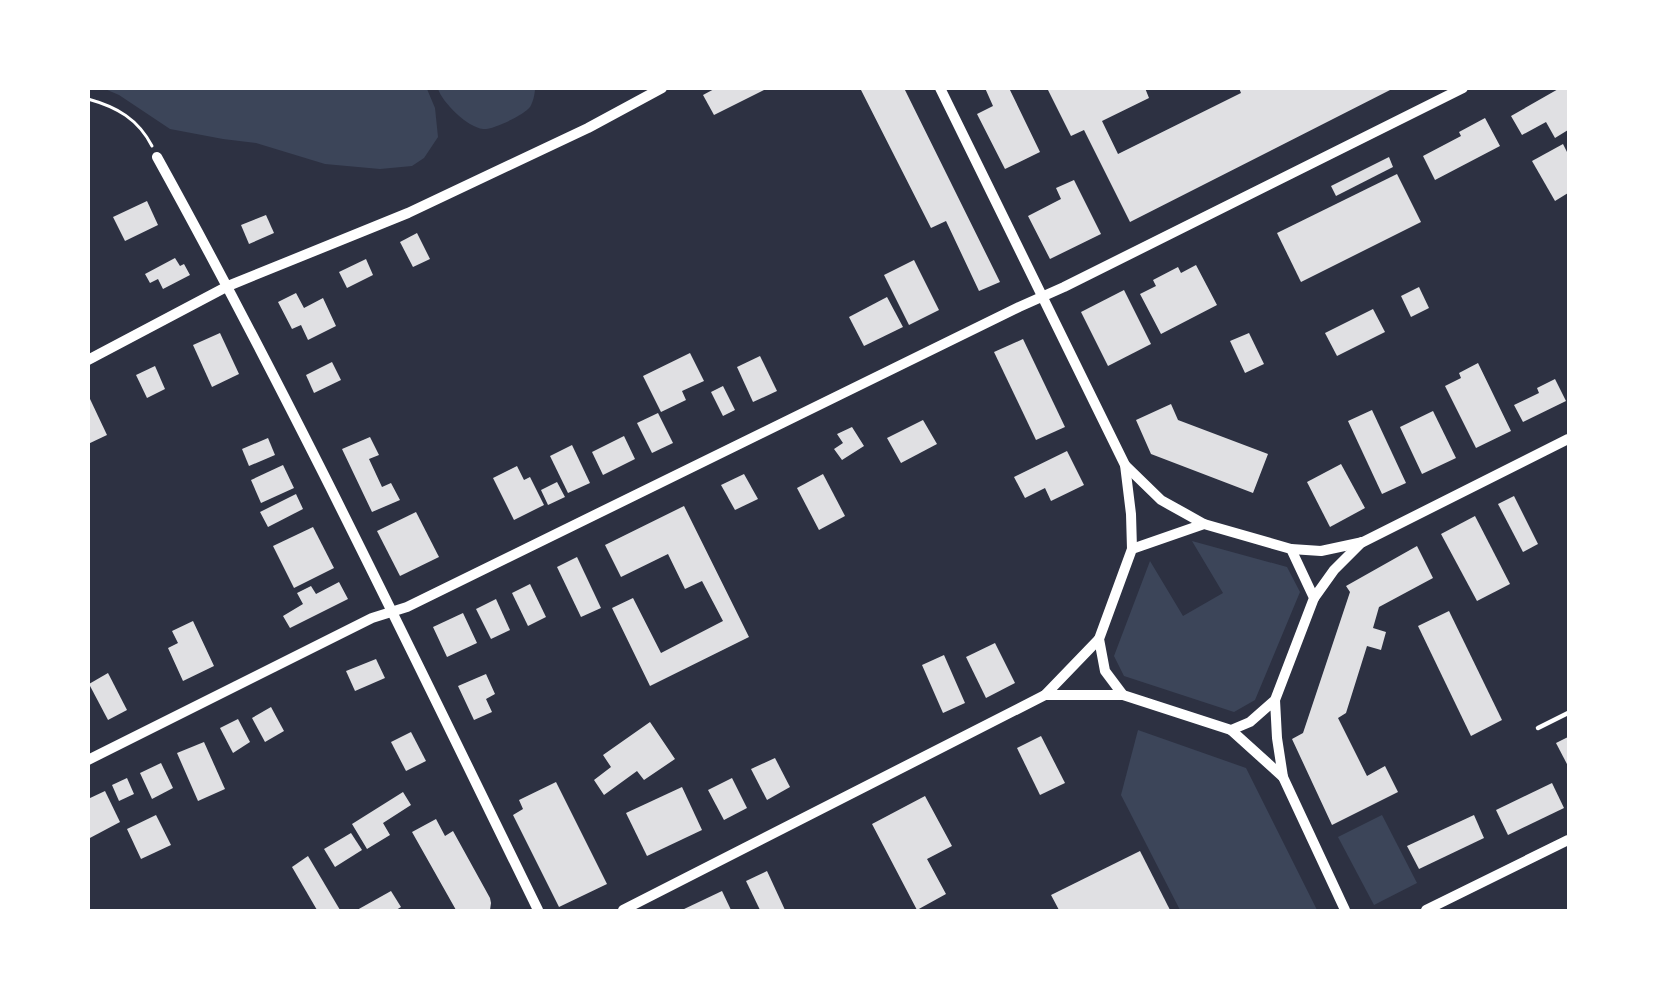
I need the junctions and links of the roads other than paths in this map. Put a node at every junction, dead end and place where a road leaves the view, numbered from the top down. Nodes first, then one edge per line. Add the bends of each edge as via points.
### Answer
1 (662, 88) edge
2 (940, 88) edge
3 (1463, 88) edge
4 (157, 157) road end
5 (228, 286) junction
6 (1041, 297) junction
7 (88, 360) edge
8 (1569, 439) edge
9 (1125, 465) junction
10 (1204, 524) junction
11 (1363, 542) junction
12 (1132, 549) junction
13 (1292, 549) junction
14 (1314, 598) junction
15 (393, 612) junction
16 (1099, 639) junction
17 (1045, 695) junction
18 (1124, 695) junction
19 (1275, 700) junction
20 (1569, 713) edge
21 (1538, 728) dead end
22 (1231, 730) junction
23 (88, 760) edge
24 (1283, 777) junction
25 (1569, 840) edge
26 (537, 910) edge
27 (623, 910) edge
28 (1345, 910) edge
29 (1426, 910) edge

1 - 5 street via 588,128 408,213
2 - 6 street
3 - 6 street
4 - 5 street
5 - 7 street
5 - 15 street
6 - 9 street
6 - 15 street
8 - 11 street
9 - 10 street via 1161,500
9 - 12 street
10 - 12 street
10 - 13 street
11 - 13 street via 1321,551
11 - 14 street via 1334,570
12 - 16 street
13 - 14 street
14 - 19 street
15 - 23 street via 372,618
15 - 26 street
16 - 17 street
16 - 18 street via 1105,671
17 - 18 street
17 - 27 street
18 - 22 street
19 - 22 street via 1250,722
19 - 24 street
20 - 21 lane
22 - 24 street
24 - 28 street
25 - 29 street

